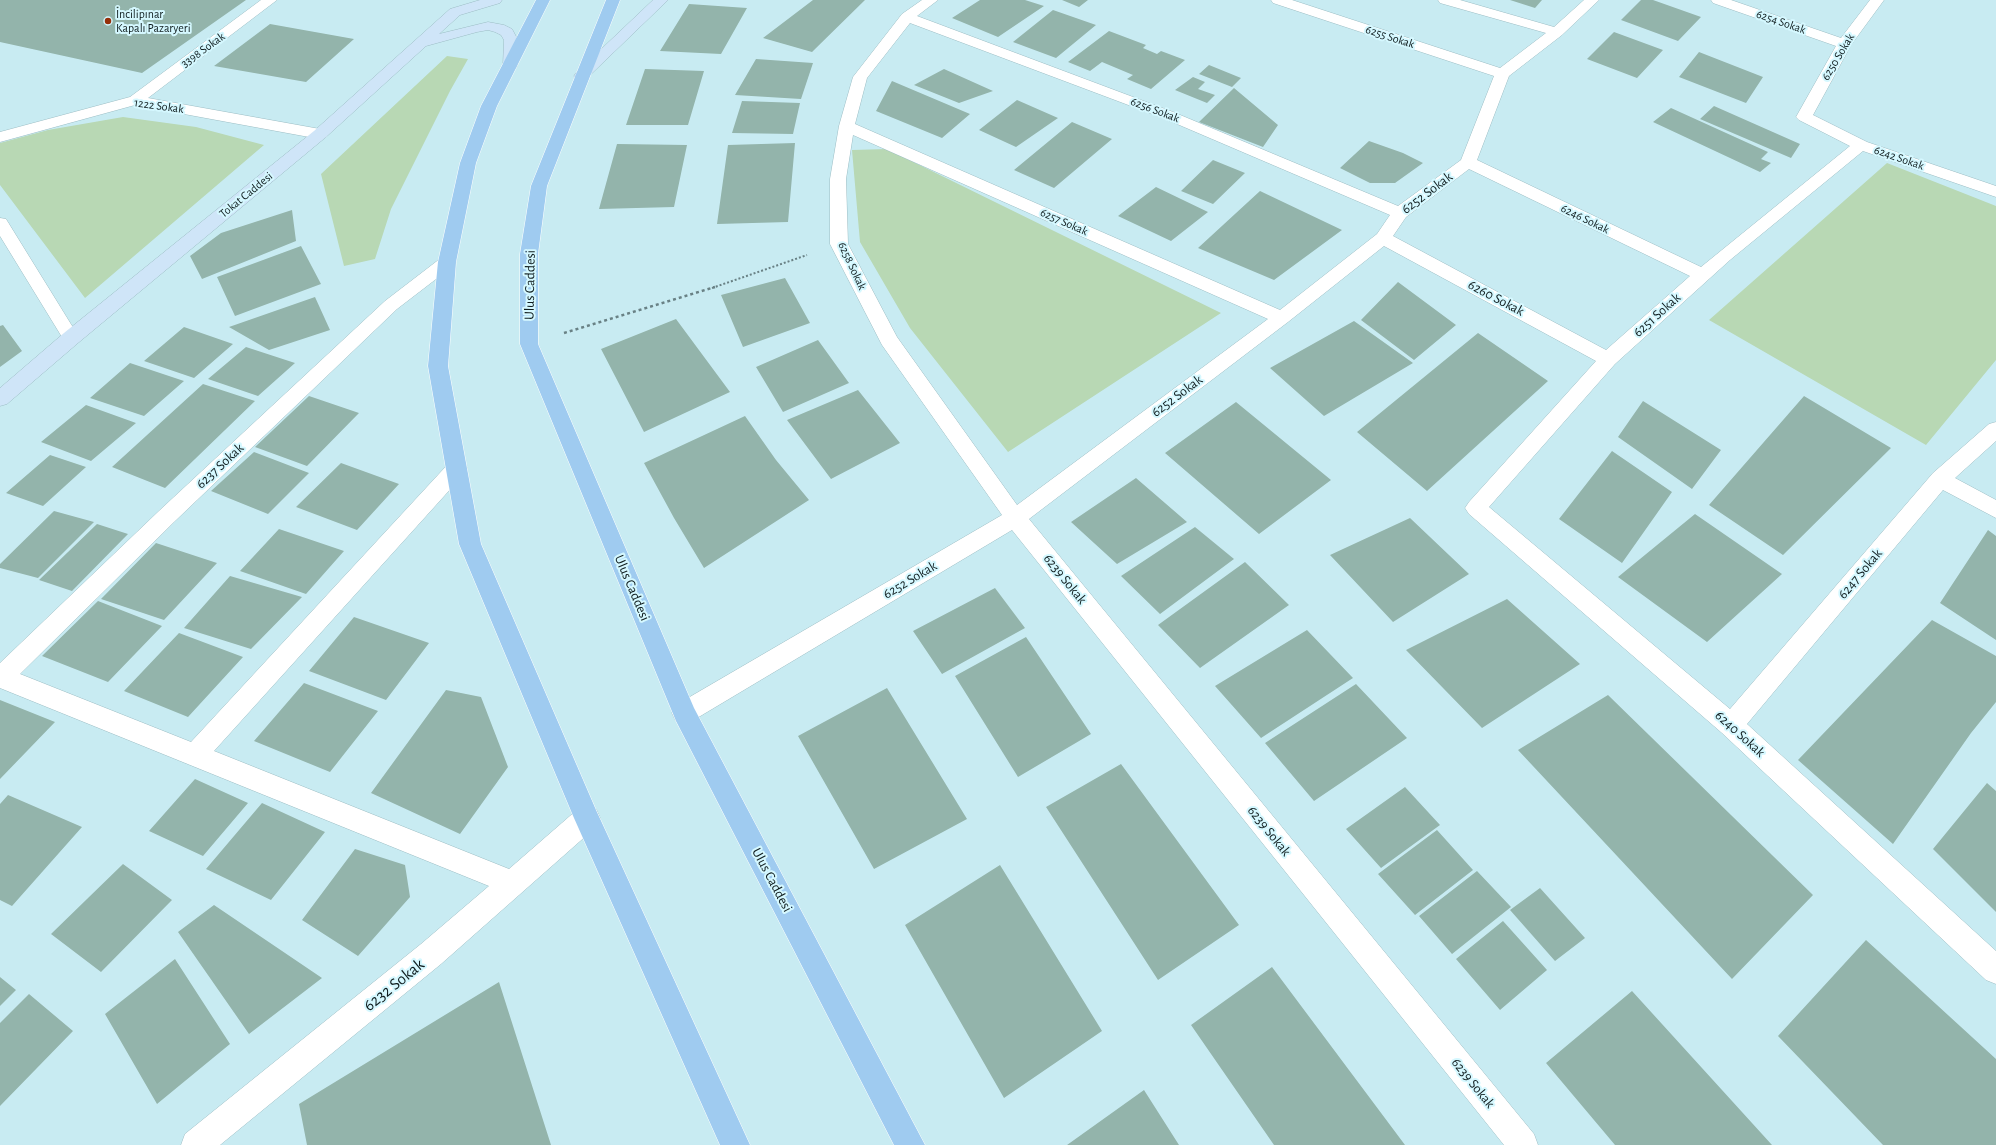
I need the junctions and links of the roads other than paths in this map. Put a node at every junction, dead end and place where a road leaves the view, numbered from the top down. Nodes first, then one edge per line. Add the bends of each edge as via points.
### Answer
1 (270, 0) edge
2 (469, 0) edge
3 (495, 0) edge
4 (543, 0) edge
5 (613, 0) edge
6 (661, 0) edge
7 (931, 0) edge
8 (1278, 0) edge
9 (1445, 0) edge
10 (1592, 0) edge
11 (1718, 0) edge
12 (1877, 0) edge
13 (455, 12) junction
14 (907, 17) junction
15 (1557, 32) junction
16 (420, 44) junction
17 (1844, 44) junction
18 (510, 66) junction
19 (1502, 74) junction
20 (581, 76) junction
21 (135, 100) junction
22 (1804, 117) joint
23 (847, 126) junction
24 (320, 134) junction
25 (0, 137) edge
26 (1861, 145) junction
27 (1468, 162) junction
28 (1996, 192) edge
29 (1400, 213) junction
30 (0, 223) edge
31 (1383, 238) junction
32 (446, 262) junction
33 (1702, 275) junction
34 (1282, 318) junction
35 (71, 338) junction
36 (1608, 359) junction
37 (0, 399) edge
38 (1996, 428) edge
39 (456, 468) junction
40 (1940, 480) junction
41 (1476, 508) joint
42 (1996, 510) edge
43 (1015, 518) junction
44 (0, 677) edge
45 (684, 713) junction
46 (1732, 725) junction
47 (195, 755) junction
48 (586, 818) junction
49 (513, 883) junction
50 (1996, 970) edge
51 (196, 1145) edge
52 (735, 1145) edge
53 (910, 1145) edge
54 (1523, 1145) edge

1 - 21 street, 3398 Sokak
2 - 13 main road
3 - 13 main road, Tokat Caddesi
4 - 18 main road
5 - 20 main road, Ulus Caddesi
6 - 20 main road
7 - 14 street, 6258 Sokak
8 - 19 street, 6255 Sokak
9 - 15 street
10 - 15 street
11 - 17 street, 6254 Sokak
12 - 17 street, 6250 Sokak
13 - 16 main road, Tokat Caddesi
14 - 23 street, 6258 Sokak via 860,77
14 - 29 street, 6256 Sokak via 1168,114
15 - 19 street
16 - 18 main road via 475,28 499,28 507,32 511,40
16 - 24 main road, Tokat Caddesi
17 - 22 street, 6250 Sokak
18 - 32 main road via 489,106 468,163
19 - 27 street
20 - 45 main road, Ulus Caddesi via 539,186 529,254 529,344
21 - 24 street, 1222 Sokak
21 - 25 street, 1222 Sokak
22 - 26 street, 6242 Sokak
23 - 34 street, 6257 Sokak
23 - 43 street, 6258 Sokak via 838,180 839,244 889,340
24 - 35 main road, Tokat Caddesi
26 - 28 street, 6242 Sokak
26 - 33 street, 6251 Sokak
27 - 29 street, 6252 Sokak
27 - 33 street, 6246 Sokak
29 - 31 street, 6252 Sokak
30 - 35 lane
31 - 34 street, 6252 Sokak
31 - 36 street, 6260 Sokak
32 - 39 main road via 438,366
32 - 44 street, 6237 Sokak via 391,305
33 - 36 street, 6251 Sokak
34 - 43 street, 6252 Sokak
35 - 37 main road, Tokat Caddesi
36 - 41 street, 6251 Sokak
38 - 40 street, 6247 Sokak
39 - 47 street
39 - 48 main road via 470,544
40 - 42 street
40 - 46 street, 6247 Sokak
41 - 46 street, 6240 Sokak
43 - 45 street, 6252 Sokak
43 - 54 street, 6239 Sokak
44 - 47 street
45 - 53 main road, Ulus Caddesi
46 - 50 street, 6240 Sokak
47 - 49 street
48 - 49 street, 6232 Sokak
48 - 52 main road
49 - 51 street, 6232 Sokak via 432,954

